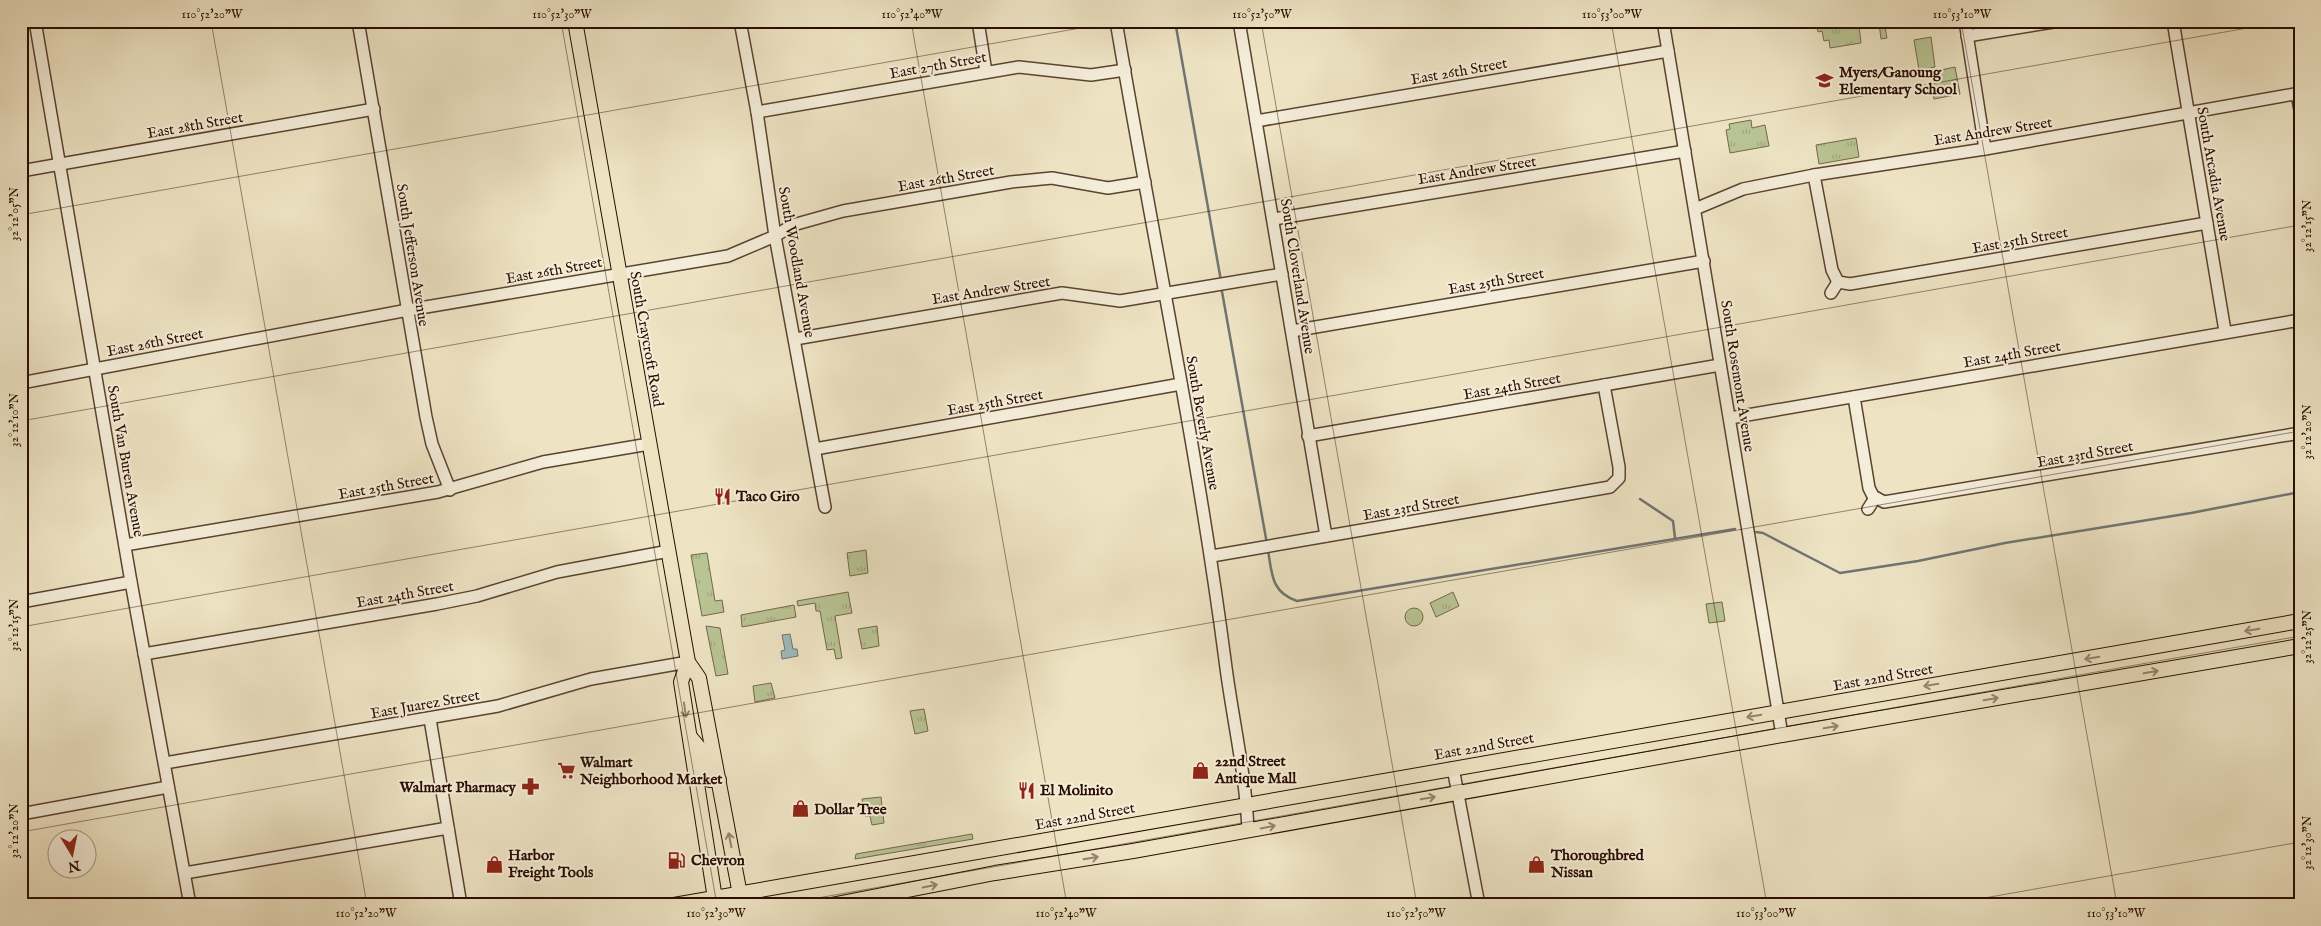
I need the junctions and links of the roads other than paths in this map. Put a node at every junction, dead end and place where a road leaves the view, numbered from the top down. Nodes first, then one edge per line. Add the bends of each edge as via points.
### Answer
1 (35, 21) edge
2 (358, 21) edge
3 (575, 21) edge
4 (740, 21) edge
5 (978, 21) edge
6 (1116, 21) edge
7 (1239, 21) edge
8 (1663, 21) edge
9 (1965, 21) edge
10 (2060, 21) edge
11 (2173, 21) edge
12 (1967, 36) junction
13 (1668, 51) junction
14 (1125, 70) junction
15 (986, 72) junction
16 (2298, 94) edge
17 (374, 109) junction
18 (2300, 110) edge
19 (757, 112) junction
20 (2189, 114) junction
21 (1256, 121) junction
22 (1985, 148) junction
23 (1684, 151) junction
24 (58, 164) junction
25 (21, 171) edge
26 (1814, 175) junction
27 (1145, 182) junction
28 (1695, 209) junction
29 (1274, 219) junction
30 (2207, 223) junction
31 (775, 236) junction
32 (1704, 261) junction
33 (618, 274) junction
34 (1282, 274) junction
35 (1838, 282) junction
36 (1830, 293) dead end
37 (1164, 294) junction
38 (408, 310) junction
39 (2300, 320) edge
40 (1292, 331) junction
41 (2225, 331) junction
42 (796, 339) junction
43 (1720, 365) junction
44 (94, 369) junction
45 (21, 382) edge
46 (1181, 384) junction
47 (1604, 385) junction
48 (1854, 397) junction
49 (1730, 418) junction
50 (2300, 433) edge
51 (1308, 436) junction
52 (649, 444) junction
53 (815, 449) junction
54 (450, 490) junction
55 (1875, 498) junction
56 (825, 507) dead end
57 (1868, 509) dead end
58 (1326, 536) junction
59 (126, 545) junction
60 (669, 551) junction
61 (1212, 556) junction
62 (131, 582) junction
63 (21, 602) edge
64 (2300, 622) edge
65 (2300, 646) edge
66 (144, 654) junction
67 (688, 662) junction
68 (2060, 663) junction
69 (2064, 687) junction
70 (1778, 712) junction
71 (430, 719) junction
72 (689, 735) junction
73 (1782, 735) junction
74 (165, 763) junction
75 (1453, 768) junction
76 (719, 780) junction
77 (168, 787) junction
78 (1458, 792) junction
79 (1247, 804) junction
80 (21, 814) edge
81 (448, 828) junction
82 (1248, 831) junction
83 (185, 873) junction
84 (741, 899) edge
85 (715, 901) edge
86 (190, 905) edge
87 (460, 905) edge
88 (674, 905) edge
89 (831, 905) edge
90 (1479, 905) edge

1 - 24 street, South Van Buren Avenue
2 - 17 street, South Jefferson Avenue
3 - 33 main road, South Craycroft Road
4 - 19 street, South Woodland Avenue
5 - 15 street
6 - 14 street, South Beverly Avenue
7 - 21 street, South Cloverland Avenue
8 - 13 street, South Rosemont Avenue
9 - 12 street
10 - 12 street
11 - 20 street, South Arcadia Avenue
12 - 22 street
13 - 21 street, East 26th Street
13 - 23 street, South Rosemont Avenue
14 - 15 street, East 27th Street via 1091,75 1019,67
14 - 27 street, South Beverly Avenue
15 - 19 street, East 27th Street
16 - 18 street
16 - 20 street, East Andrew Street
17 - 24 street, East 28th Street
17 - 38 street, South Jefferson Avenue
19 - 31 street, South Woodland Avenue
20 - 22 street, East Andrew Street
20 - 30 street, South Arcadia Avenue
21 - 29 street, South Cloverland Avenue
22 - 26 street, East Andrew Street
23 - 28 street, South Rosemont Avenue
23 - 29 street, East Andrew Street
24 - 25 street, East 28th Street
24 - 44 street, South Van Buren Avenue
26 - 28 street, East Andrew Street via 1743,189
26 - 35 street via 1832,270
27 - 31 street, East 26th Street via 1108,188 1052,178 1023,179 843,211 793,225
27 - 37 street, South Beverly Avenue
28 - 32 street, South Rosemont Avenue
29 - 34 street, South Cloverland Avenue
30 - 35 street, East 25th Street via 1850,284
30 - 41 street, South Arcadia Avenue
31 - 33 street, East 26th Street via 728,256
31 - 42 street, South Woodland Avenue
32 - 40 street, East 25th Street
32 - 43 street, South Rosemont Avenue
33 - 38 street, East 26th Street
33 - 52 main road, South Craycroft Road
34 - 37 street, East Andrew Street
34 - 40 street, South Cloverland Avenue
35 - 36 street
37 - 42 street, East Andrew Street via 1120,301 1062,293
37 - 46 street, South Beverly Avenue
38 - 44 street, East 26th Street
38 - 54 street, South Jefferson Avenue via 427,423
39 - 41 street, East 24th Street
40 - 51 street, South Cloverland Avenue
41 - 48 street, East 24th Street
42 - 53 street, South Woodland Avenue
43 - 47 street, East 24th Street
43 - 49 street, South Rosemont Avenue
44 - 45 street, East 26th Street
44 - 59 street, South Van Buren Avenue
46 - 53 street, East 25th Street
46 - 61 street, South Beverly Avenue
47 - 51 street, East 24th Street
47 - 58 street, East 23rd Street via 1619,467 1618,486
48 - 49 street, East 24th Street
48 - 55 street via 1869,488
49 - 70 street, South Rosemont Avenue
50 - 55 street, East 23rd Street via 1889,501
51 - 58 street, South Cloverland Avenue
52 - 54 street, East 25th Street via 543,462
52 - 60 main road, South Craycroft Road
53 - 56 street, South Woodland Avenue
54 - 59 street, East 25th Street
55 - 57 street
58 - 61 street, East 23rd Street
59 - 62 street, South Van Buren Avenue
60 - 66 street, East 24th Street via 557,572 460,600
60 - 67 main road, South Craycroft Road
61 - 79 street, South Beverly Avenue
62 - 63 street
62 - 66 street, South Van Buren Avenue
64 -> 68 main road, East 22nd Street
69 -> 65 main road
66 - 74 street, South Van Buren Avenue
67 - 71 street, East Juarez Street via 591,680 498,706
67 -> 72 main road, South Craycroft Road via 681,682
67 - 76 main road, South Craycroft Road via 700,678
68 - 69 main road
68 -> 70 main road, East 22nd Street
73 -> 69 main road
70 - 73 street, South Rosemont Avenue
70 -> 75 main road, East 22nd Street
71 - 74 street, East Juarez Street
71 - 81 street
72 - 76 main road via 701,750 708,778
72 - 85 main road, South Craycroft Road
73 - 78 main road
74 - 77 street, South Van Buren Avenue
75 - 78 street
75 - 79 main road, East 22nd Street
84 -> 76 main road, South Craycroft Road
77 - 80 street
77 - 83 street, South Van Buren Avenue
82 -> 78 main road
78 - 90 street
79 - 82 street, South Beverly Avenue
79 - 84 main road, East 22nd Street
81 - 83 street
81 - 87 street
89 -> 82 main road via 995,873
83 - 86 street, South Van Buren Avenue
84 - 85 main road, East 22nd Street
85 - 88 main road, East 22nd Street

